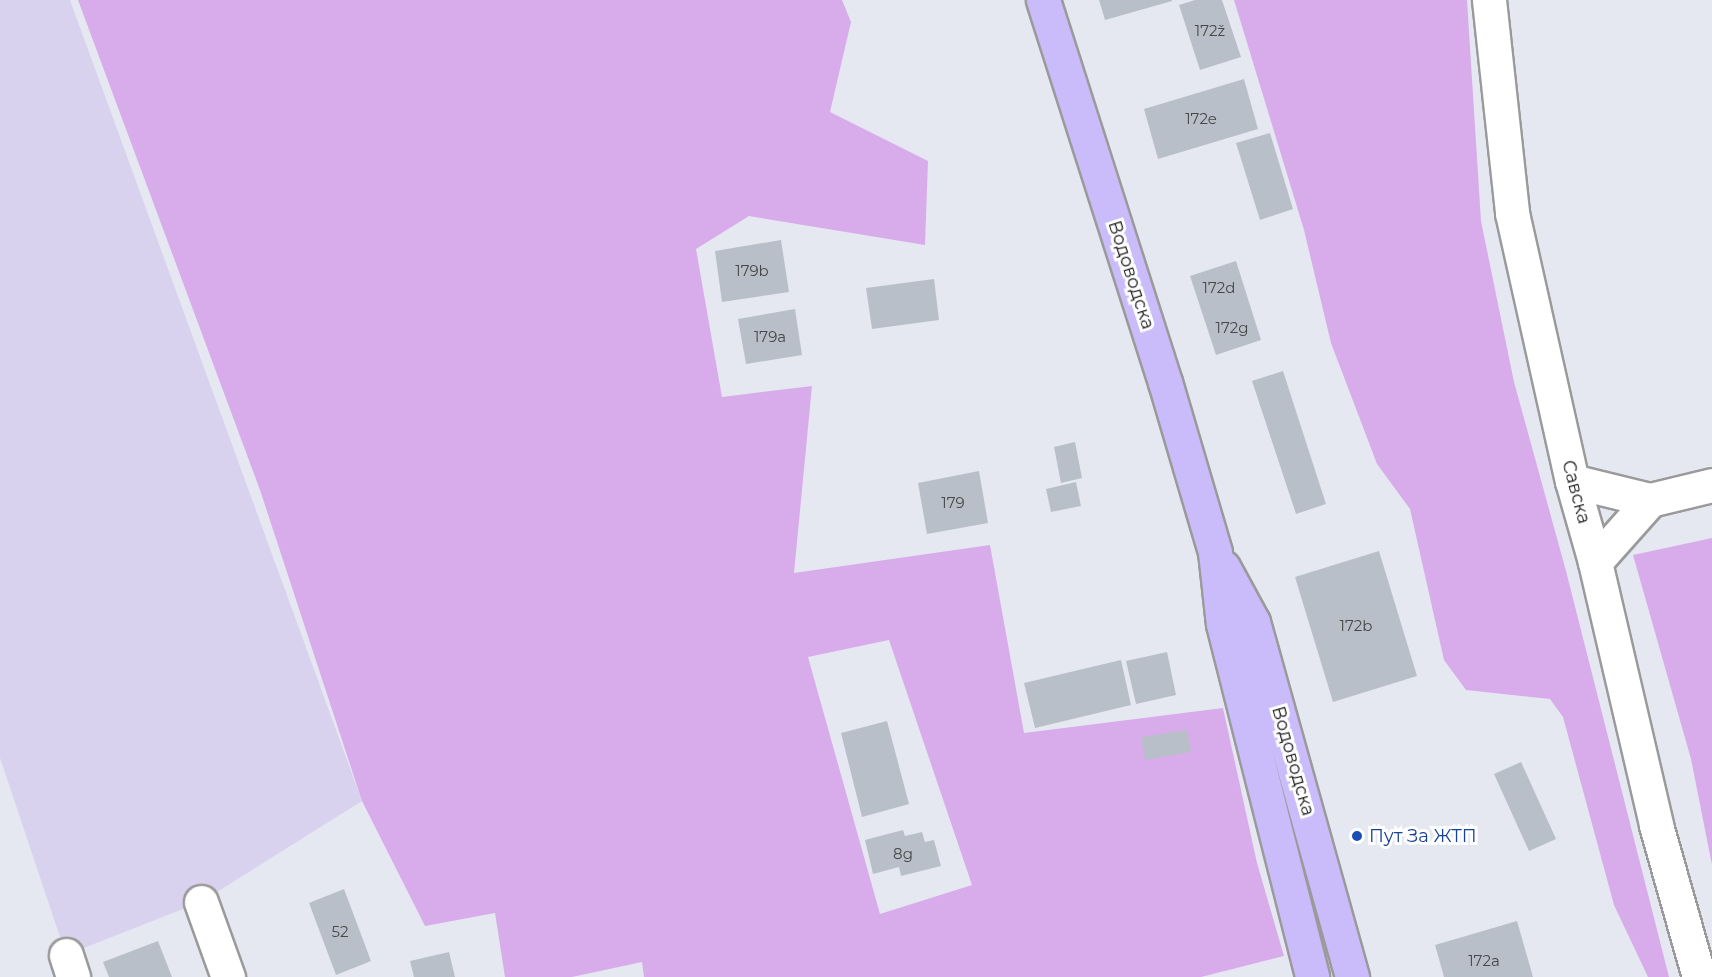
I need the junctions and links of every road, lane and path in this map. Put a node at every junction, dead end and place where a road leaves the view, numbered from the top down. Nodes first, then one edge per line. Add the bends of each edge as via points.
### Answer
1 (1043, 0) edge
2 (1489, 0) edge
3 (1572, 481) junction
4 (1712, 485) edge
5 (1650, 500) junction
6 (1215, 552) junction
7 (1595, 562) junction
8 (201, 902) dead end
9 (228, 977) edge
10 (1312, 977) edge
11 (1352, 977) edge
12 (1699, 977) edge

1 - 6 main road, Водоводска
2 - 3 street, Савска via 1512,213
3 - 5 street
3 - 7 street, Савска
4 - 5 street
5 - 7 street
6 - 10 main road, Водоводска via 1223,624
6 - 11 main road, Водоводска via 1252,622
7 - 12 street, Савска via 1656,825
8 - 9 street

